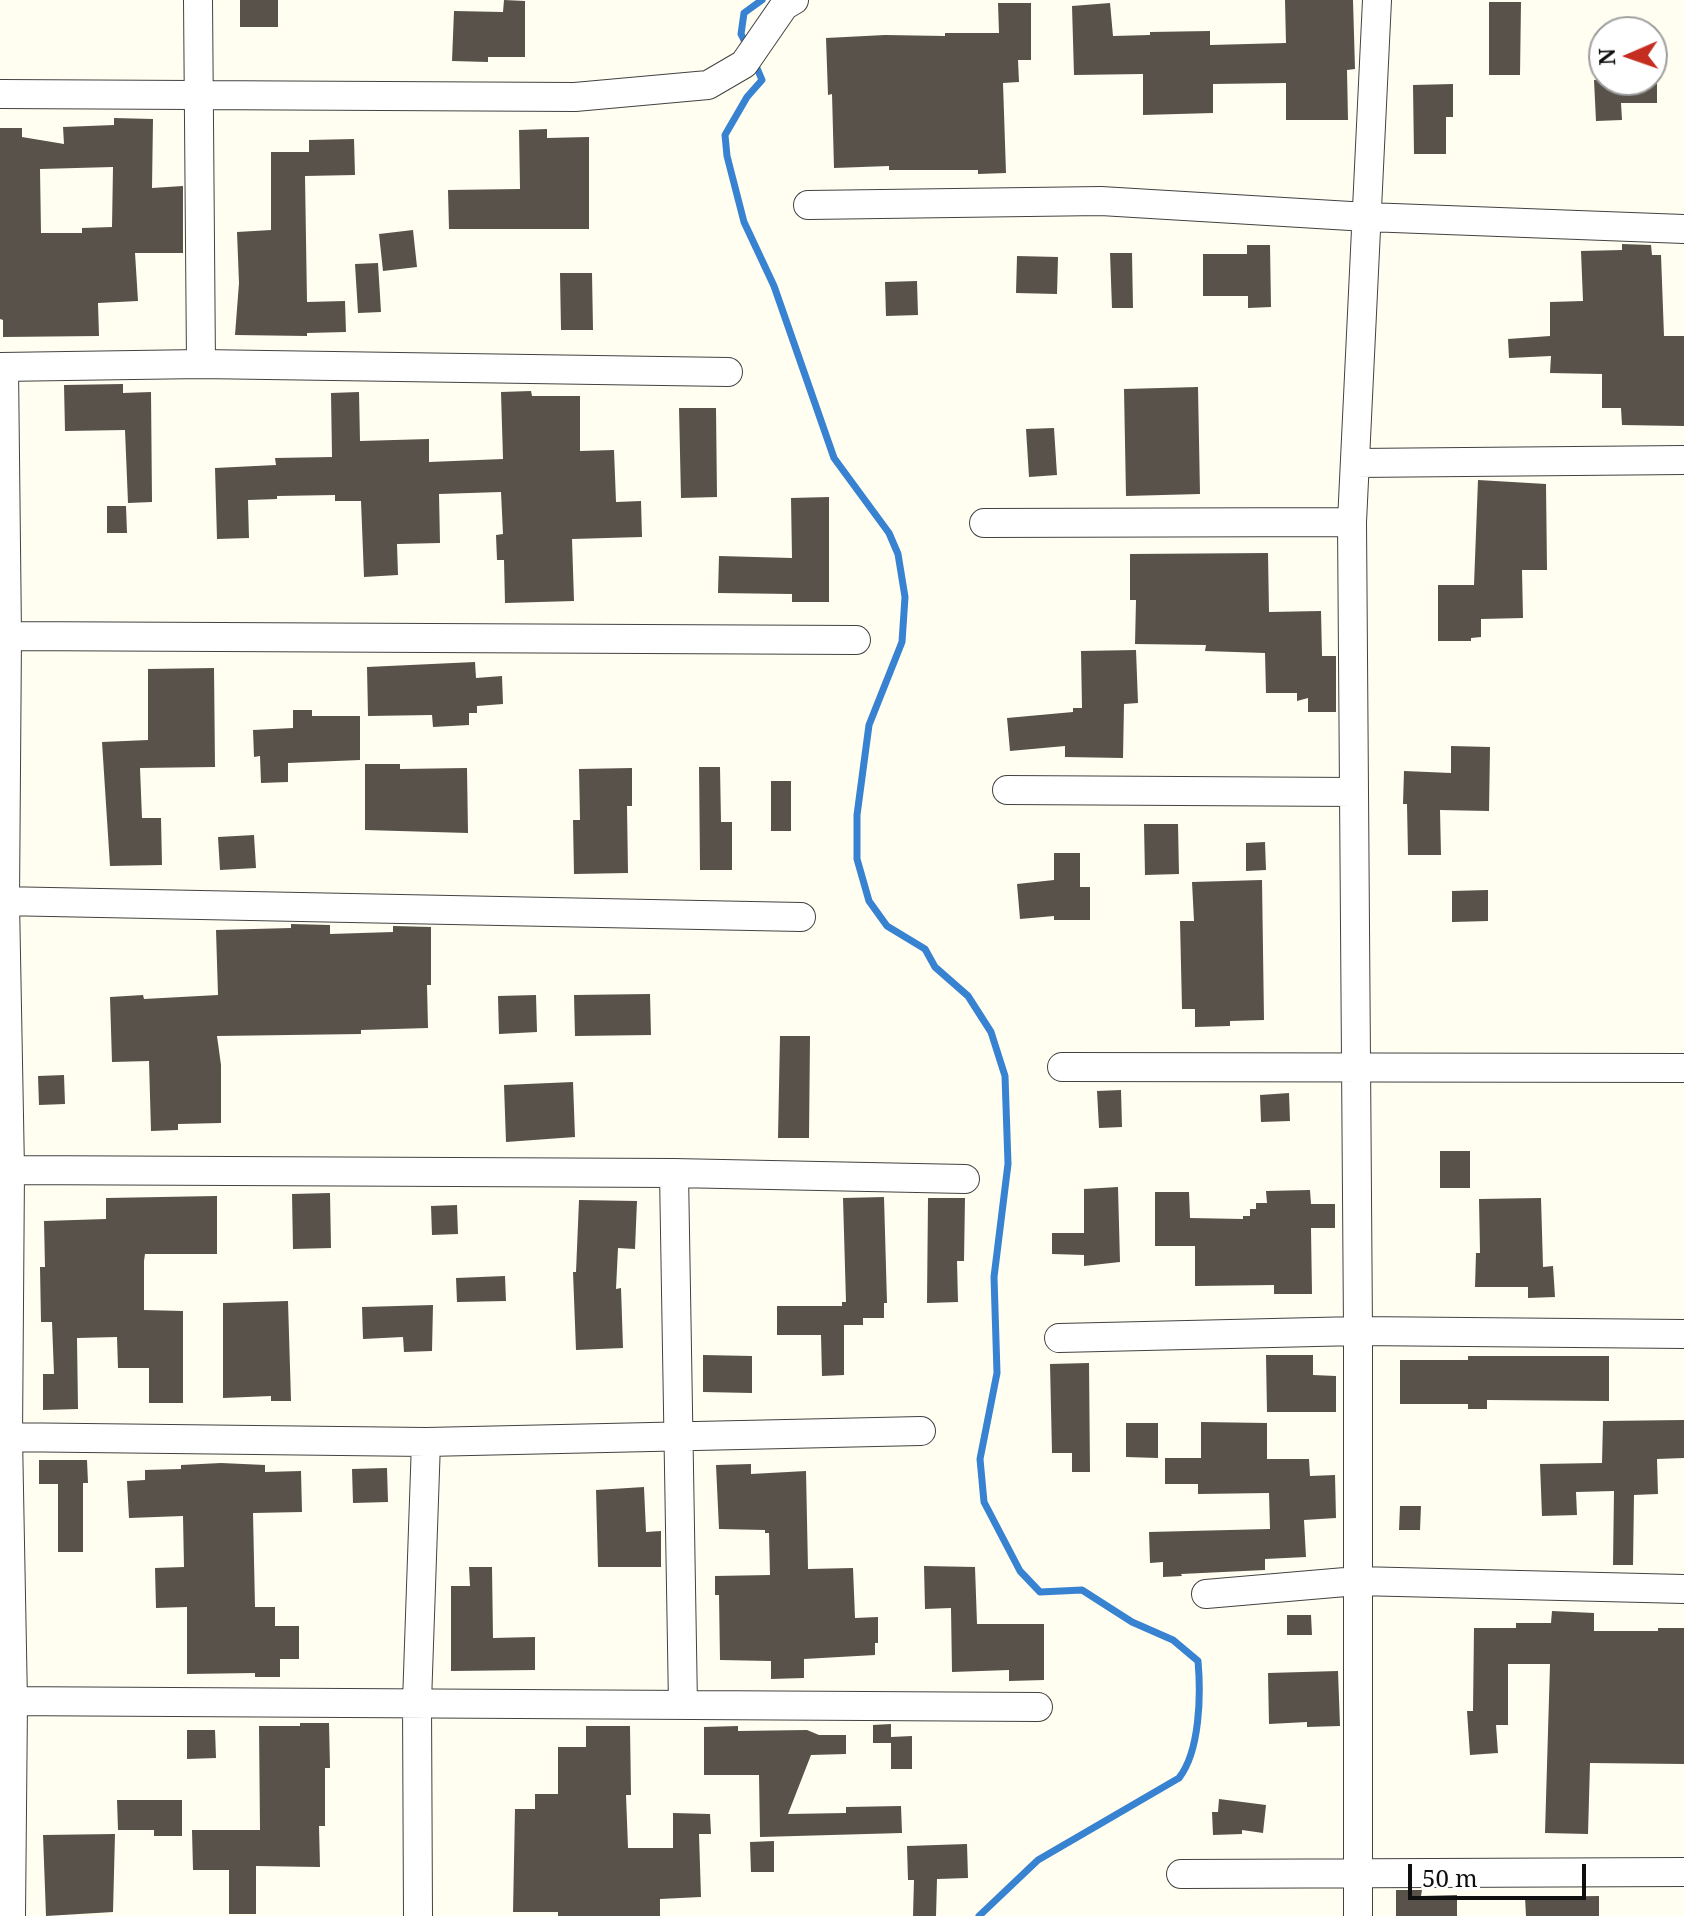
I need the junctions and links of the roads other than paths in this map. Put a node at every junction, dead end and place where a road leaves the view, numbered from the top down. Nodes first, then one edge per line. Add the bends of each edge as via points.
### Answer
1 (198, 0) edge
2 (794, 0) edge
3 (1377, 0) edge
4 (0, 94) edge
5 (199, 94) junction
6 (808, 205) dead end
7 (1367, 217) junction
8 (1684, 229) edge
9 (201, 364) junction
10 (2, 367) edge
11 (728, 372) dead end
12 (1684, 460) edge
13 (1356, 463) junction
14 (1352, 522) junction
15 (984, 523) dead end
16 (7, 636) junction
17 (856, 640) dead end
18 (1007, 790) dead end
19 (1354, 792) junction
20 (3, 901) edge
21 (801, 917) dead end
22 (1062, 1067) dead end
23 (1356, 1068) junction
24 (1684, 1068) edge
25 (10, 1170) junction
26 (674, 1173) junction
27 (965, 1179) dead end
28 (1358, 1331) junction
29 (1684, 1334) edge
30 (1059, 1338) dead end
31 (921, 1431) dead end
32 (679, 1435) junction
33 (4, 1437) edge
34 (426, 1442) junction
35 (1357, 1581) junction
36 (1684, 1589) edge
37 (1206, 1594) dead end
38 (7, 1702) edge
39 (417, 1702) junction
40 (683, 1705) junction
41 (1038, 1707) dead end
42 (1359, 1872) junction
43 (1684, 1872) edge
44 (1181, 1874) dead end
45 (11, 1916) edge
46 (418, 1916) edge
47 (1358, 1916) edge

1 - 5 street
2 - 5 street via 784,6 744,64 708,85 575,97
3 - 7 street
4 - 5 street
5 - 9 street
6 - 7 street via 1101,201
7 - 8 street
7 - 13 street
9 - 10 street
9 - 11 street
10 - 16 street
12 - 13 street
13 - 14 street
14 - 15 street
14 - 19 street
16 - 17 street
16 - 20 street
18 - 19 street
19 - 23 street
20 - 21 street
20 - 25 street
22 - 23 street
23 - 24 street
23 - 28 street
25 - 26 street
25 - 33 street
26 - 27 street
26 - 32 street
28 - 29 street
28 - 30 street
28 - 35 street
31 - 32 street
32 - 34 street
32 - 40 street
33 - 34 street
33 - 38 street
34 - 39 street
35 - 36 street
35 - 37 street
35 - 42 street
38 - 39 street
38 - 45 street
39 - 40 street
39 - 46 street
40 - 41 street
42 - 43 street
42 - 44 street
42 - 47 street

